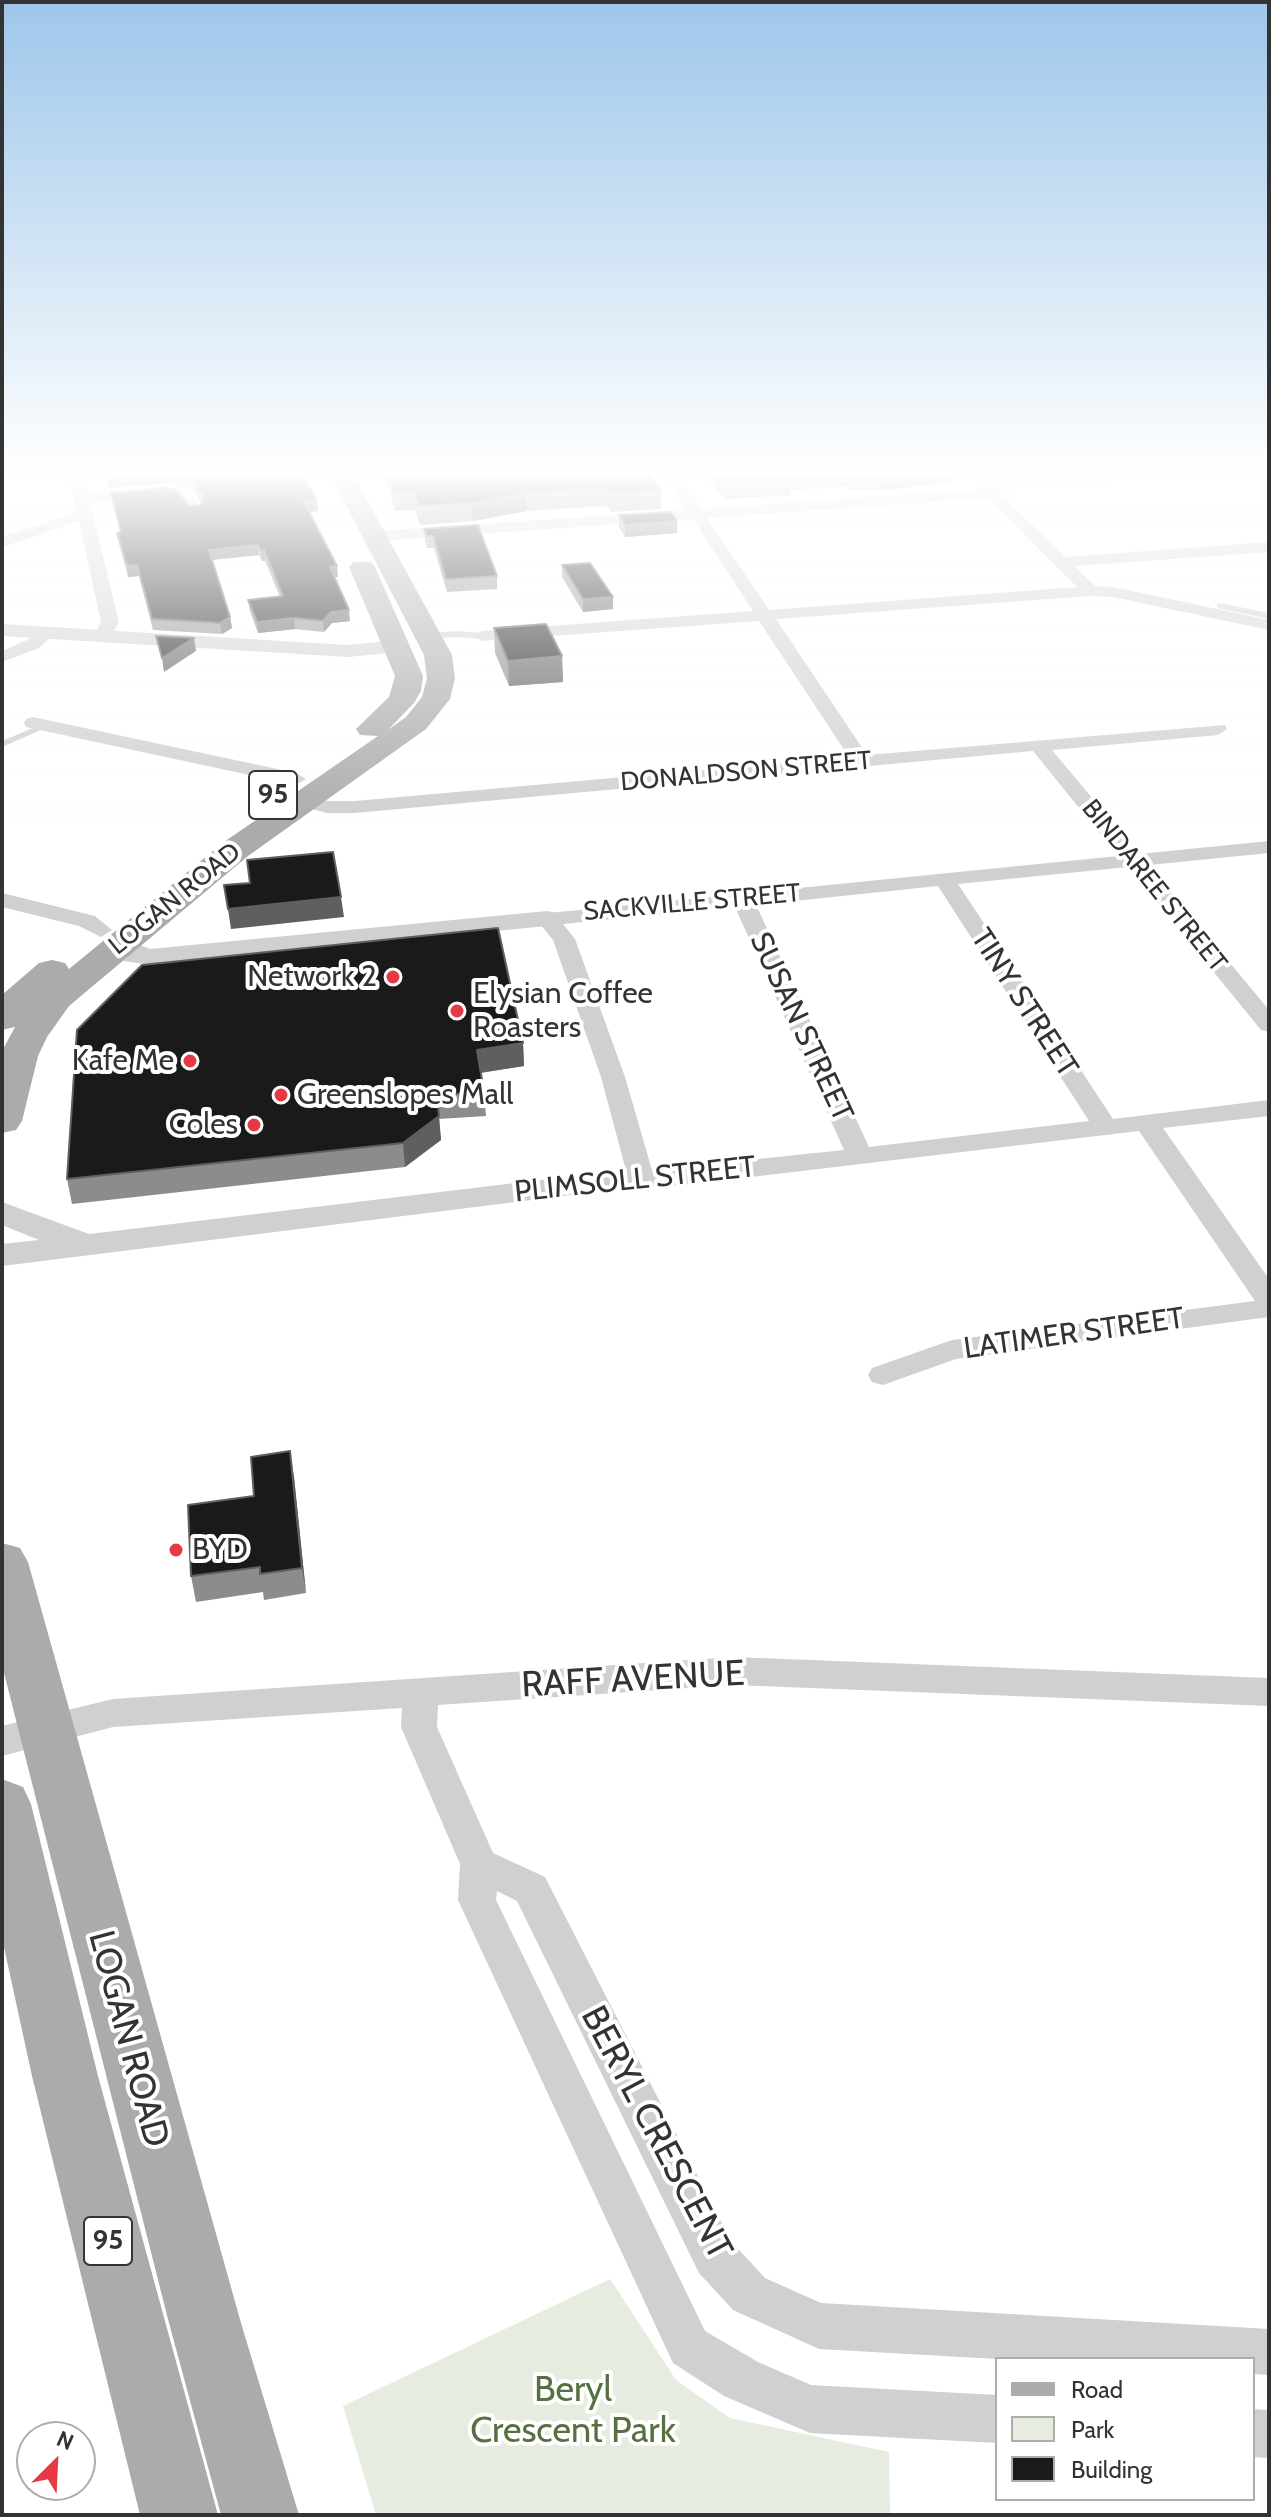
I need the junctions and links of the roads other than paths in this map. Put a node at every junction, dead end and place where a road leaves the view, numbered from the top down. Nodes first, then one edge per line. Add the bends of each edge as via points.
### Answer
1 (104, 593) edge
2 (378, 593) edge
3 (406, 593) edge
4 (750, 593) edge
5 (1052, 593) edge
6 (1121, 593) edge
7 (1220, 606) dead end
8 (763, 613) junction
9 (1269, 616) edge
10 (1269, 625) edge
11 (2, 630) edge
12 (47, 632) junction
13 (103, 636) junction
14 (428, 636) junction
15 (482, 636) joint
16 (397, 646) junction
17 (2, 657) edge
18 (38, 725) joint
19 (1218, 729) dead end
20 (2, 744) edge
21 (1039, 746) junction
22 (862, 762) junction
23 (300, 790) junction
24 (1269, 847) edge
25 (1132, 860) junction
26 (943, 878) junction
27 (742, 899) junction
28 (2, 900) edge
29 (547, 919) junction
30 (110, 937) junction
31 (2, 1019) edge
32 (1269, 1025) edge
33 (1269, 1108) edge
34 (3, 1109) edge
35 (1147, 1124) junction
36 (1106, 1128) junction
37 (859, 1155) junction
38 (641, 1178) junction
39 (2, 1212) edge
40 (108, 1241) junction
41 (2, 1255) edge
42 (1269, 1300) edge
43 (1269, 1308) edge
44 (883, 1375) dead end
45 (2, 1562) edge
46 (1269, 1692) edge
47 (421, 1693) junction
48 (24, 1735) edge
49 (2, 1804) edge
50 (479, 1864) junction
51 (1269, 2352) edge
52 (995, 2419) edge
53 (179, 2515) edge
54 (260, 2515) edge

1 - 13 street via 110,622
2 - 16 main road, LOGAN ROAD / 95
3 - 14 main road, LOGAN ROAD / 95
4 - 8 street
5 - 8 street
6 - 10 street
7 - 9 lane
8 - 15 street
8 - 22 street
11 - 12 street
12 - 13 street
12 - 17 street
13 - 16 street via 348,651
14 - 15 lane
14 - 16 main road
14 - 23 main road, LOGAN ROAD / 95 via 441,665 436,699 416,723
16 - 23 main road, LOGAN ROAD / 95 via 409,676 399,703
18 - 20 lane
18 - 23 street, DONALDSON STREET
19 - 21 street, DONALDSON STREET
21 - 22 street, DONALDSON STREET
21 - 25 street, BINDAREE STREET
22 - 23 street, DONALDSON STREET via 355,807 331,808
23 - 30 main road, LOGAN ROAD / 95 via 236,849
24 - 25 street, SACKVILLE STREET
25 - 26 street, SACKVILLE STREET
25 - 32 street, BINDAREE STREET
26 - 27 street, SACKVILLE STREET
26 - 36 street, TINY STREET
27 - 29 street, SACKVILLE STREET
27 - 37 street, SUSAN STREET
28 - 30 street via 82,919
29 - 30 street, SACKVILLE STREET via 150,957 134,955
29 - 38 street via 564,939 613,1077
30 - 31 main road, LOGAN ROAD / 95 via 30,989
30 - 34 main road, LOGAN ROAD / 95 via 43,1015 19,1056
33 - 35 street, PLIMSOLL STREET
35 - 36 street, PLIMSOLL STREET
35 - 42 street
36 - 37 street, PLIMSOLL STREET
37 - 38 street, PLIMSOLL STREET
38 - 40 street, PLIMSOLL STREET
39 - 40 street via 50,1233
40 - 41 street, PLIMSOLL STREET
43 - 44 street, LATIMER STREET via 952,1350
45 - 48 main road, LOGAN ROAD / 95
46 - 47 street, RAFF AVENUE via 734,1671
47 - 48 street, RAFF AVENUE via 113,1713
47 - 50 street, BERYL CRESCENT via 419,1727
48 - 54 main road, LOGAN ROAD / 95
49 - 53 main road, LOGAN ROAD / 95 via 65,2076
50 - 51 street, BERYL CRESCENT via 531,1889 715,2257 749,2294 819,2326
50 - 52 street, BERYL CRESCENT via 477,1900 689,2347 741,2379 810,2409

